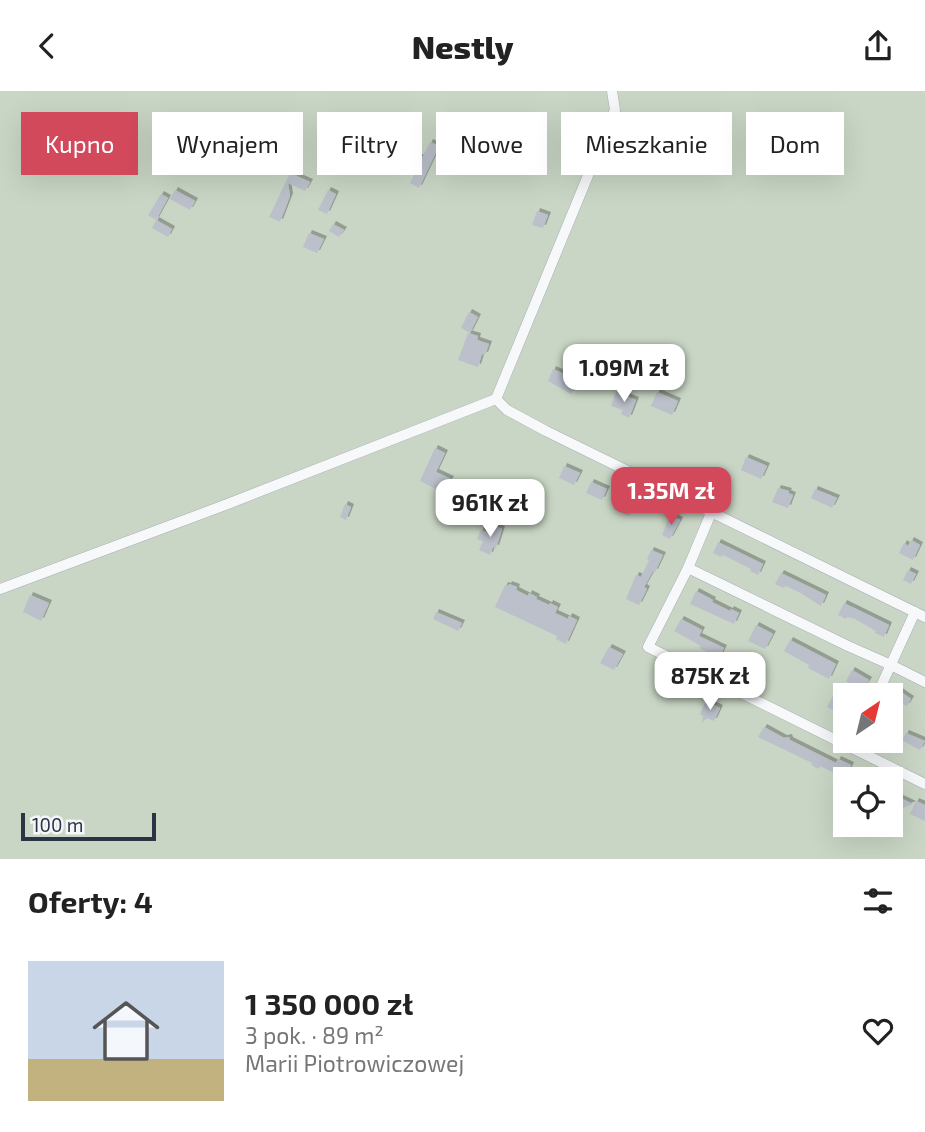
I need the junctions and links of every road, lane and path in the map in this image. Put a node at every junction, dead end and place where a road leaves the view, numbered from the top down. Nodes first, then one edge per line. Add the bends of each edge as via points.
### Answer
1 (612, 91) edge
2 (496, 399) junction
3 (711, 513) junction
4 (688, 568) junction
5 (0, 589) edge
6 (915, 612) junction
7 (925, 617) edge
8 (891, 665) junction
9 (883, 683) edge
10 (925, 683) edge
11 (833, 735) edge
12 (869, 753) edge
13 (925, 784) edge

1 - 2 street via 615,110
2 - 3 street via 523,420
2 - 5 street
3 - 4 street
3 - 6 street
4 - 8 street
4 - 11 street via 648,647
6 - 7 street
6 - 8 street
8 - 9 street
8 - 10 street
12 - 13 street

